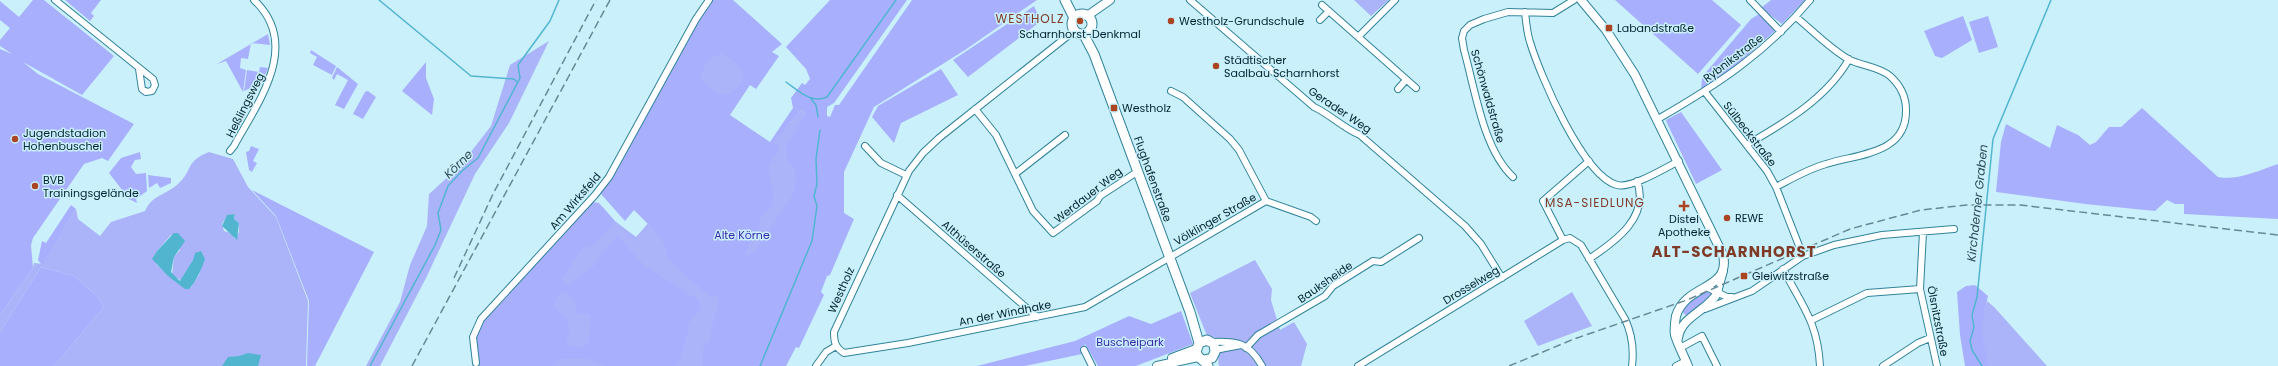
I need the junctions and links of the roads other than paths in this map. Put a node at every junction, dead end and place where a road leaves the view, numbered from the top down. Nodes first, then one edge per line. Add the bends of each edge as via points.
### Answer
1 (54, 0) edge
2 (254, 0) edge
3 (709, 0) edge
4 (1065, 0) edge
5 (1068, 0) edge
6 (1190, 0) edge
7 (1395, 0) edge
8 (1574, 0) edge
9 (1581, 0) edge
10 (1750, 0) edge
11 (1810, 0) edge
12 (1108, 2) edge
13 (1322, 5) dead end
14 (1329, 11) junction
15 (1525, 12) junction
16 (1083, 17) junction
17 (1796, 17) junction
18 (1320, 20) dead end
19 (1074, 31) junction
20 (1781, 32) junction
21 (1086, 33) junction
22 (1358, 37) junction
23 (1849, 60) junction
24 (139, 70) dead end
25 (1406, 80) junction
26 (1416, 88) dead end
27 (1398, 89) dead end
28 (1171, 91) dead end
29 (1706, 92) junction
30 (975, 109) junction
31 (1658, 119) junction
32 (1065, 134) dead end
33 (1748, 144) junction
34 (865, 146) dead end
35 (230, 151) dead end
36 (1589, 161) junction
37 (1679, 161) junction
38 (1137, 172) junction
39 (1015, 174) junction
40 (906, 175) junction
41 (1513, 177) dead end
42 (1637, 181) junction
43 (1776, 187) junction
44 (897, 195) junction
45 (1266, 201) junction
46 (1316, 221) dead end
47 (1954, 229) dead end
48 (1922, 232) junction
49 (1419, 238) dead end
50 (1563, 240) junction
51 (1803, 256) junction
52 (1169, 257) junction
53 (1589, 259) junction
54 (1724, 268) junction
55 (1783, 269) junction
56 (1502, 278) junction
57 (1706, 287) junction
58 (1920, 289) junction
59 (1718, 292) junction
60 (1736, 297) junction
61 (1702, 311) junction
62 (1678, 313) junction
63 (1037, 317) junction
64 (1690, 318) junction
65 (1812, 320) junction
66 (1930, 338) junction
67 (1679, 344) junction
68 (836, 346) junction
69 (1244, 347) junction
70 (1084, 350) dead end
71 (1206, 353) edge
72 (476, 363) dead end
73 (1687, 364) edge
74 (816, 366) edge
75 (1092, 366) edge
76 (1157, 366) edge
77 (1262, 366) edge
78 (1358, 366) edge
79 (1632, 366) edge
80 (1676, 366) edge
81 (1717, 366) edge
82 (1820, 366) edge
83 (1883, 366) edge
84 (1937, 366) edge

1 - 24 street
2 - 35 street, Heßlingsweg via 262,8 272,27 276,60 266,87
3 - 72 street, Am Wirksfeld via 609,177 595,196 481,319 473,337
4 - 16 main road
5 - 16 main road
6 - 56 street, Gerader Weg via 1314,107 1328,114 1347,130 1360,135 1446,209 1481,244
7 - 22 street
8 - 15 street via 1561,10 1553,12
9 - 31 street via 1614,42
10 - 20 street
11 - 17 street, Rybnikstraße
12 - 16 street
13 - 14 street
14 - 18 street
14 - 22 street
15 - 36 street via 1529,42 1558,112
15 - 41 street, Schönwaldstraße via 1508,12 1484,19 1470,25 1462,38 1489,141
16 - 19 main road via 1072,23
16 - 21 main road via 1092,26
17 - 20 street, Rybnikstraße
17 - 23 street
19 - 21 main road
19 - 30 street, Westholz
20 - 29 street, Rybnikstraße via 1740,68
21 - 38 main road, Flughafenstraße
22 - 25 street
23 - 33 street via 1834,80 1805,107
23 - 43 street via 1879,69 1899,86 1906,110 1901,131 1892,143 1878,151 1826,164
25 - 26 street
25 - 27 street
28 - 45 street via 1183,97 1230,139 1239,150
29 - 31 street, Rybnikstraße
29 - 33 street, Sülbeckstraße
30 - 39 street via 996,135
30 - 40 street, Westholz via 923,153
31 - 37 street
32 - 39 street
33 - 43 street, Sülbeckstraße
34 - 40 street via 881,163
36 - 42 street via 1608,180 1617,185
36 - 50 street via 1543,201
37 - 42 street
37 - 54 street via 1721,250
38 - 39 street, Werdauer Weg via 1100,196 1055,234 1034,211
38 - 52 main road, Flughafenstraße
40 - 44 street, Westholz
42 - 53 street via 1641,201 1634,218 1621,234
43 - 51 street, Sülbeckstraße
44 - 63 street, Althüserstraße
44 - 68 street, Westholz via 834,332
45 - 46 street, Völklinger Straße via 1312,216
45 - 52 street, Völklinger Straße
47 - 48 street
48 - 51 street via 1867,237
48 - 58 street, Ölsnitzstraße
49 - 69 street, Bauksheide via 1381,262 1374,261 1333,286 1325,296 1258,335
50 - 53 street via 1570,238 1577,241
50 - 56 street, Drosselweg
51 - 55 street
52 - 63 street, An der Windhake via 1085,307
52 - 71 main road, Flughafenstraße
53 - 79 street via 1630,330
54 - 57 street via 1718,279
54 - 59 street
55 - 60 street via 1752,291
55 - 65 street
56 - 78 street, Drosselweg
57 - 59 street
57 - 62 street via 1683,301
58 - 65 street via 1867,293
58 - 66 street, Ölsnitzstraße
59 - 60 street via 1727,297
59 - 61 street
60 - 61 street
61 - 64 street
62 - 64 street
62 - 67 street via 1675,334
63 - 68 street, An der Windhake via 844,353
64 - 67 street via 1681,326
65 - 82 street
66 - 83 street
66 - 84 street, Ölsnitzstraße
67 - 73 street
67 - 81 street via 1702,336
68 - 74 street via 826,352
69 - 71 street
69 - 77 street
70 - 75 street
71 - 76 street via 1172,358 1167,363
73 - 80 street

